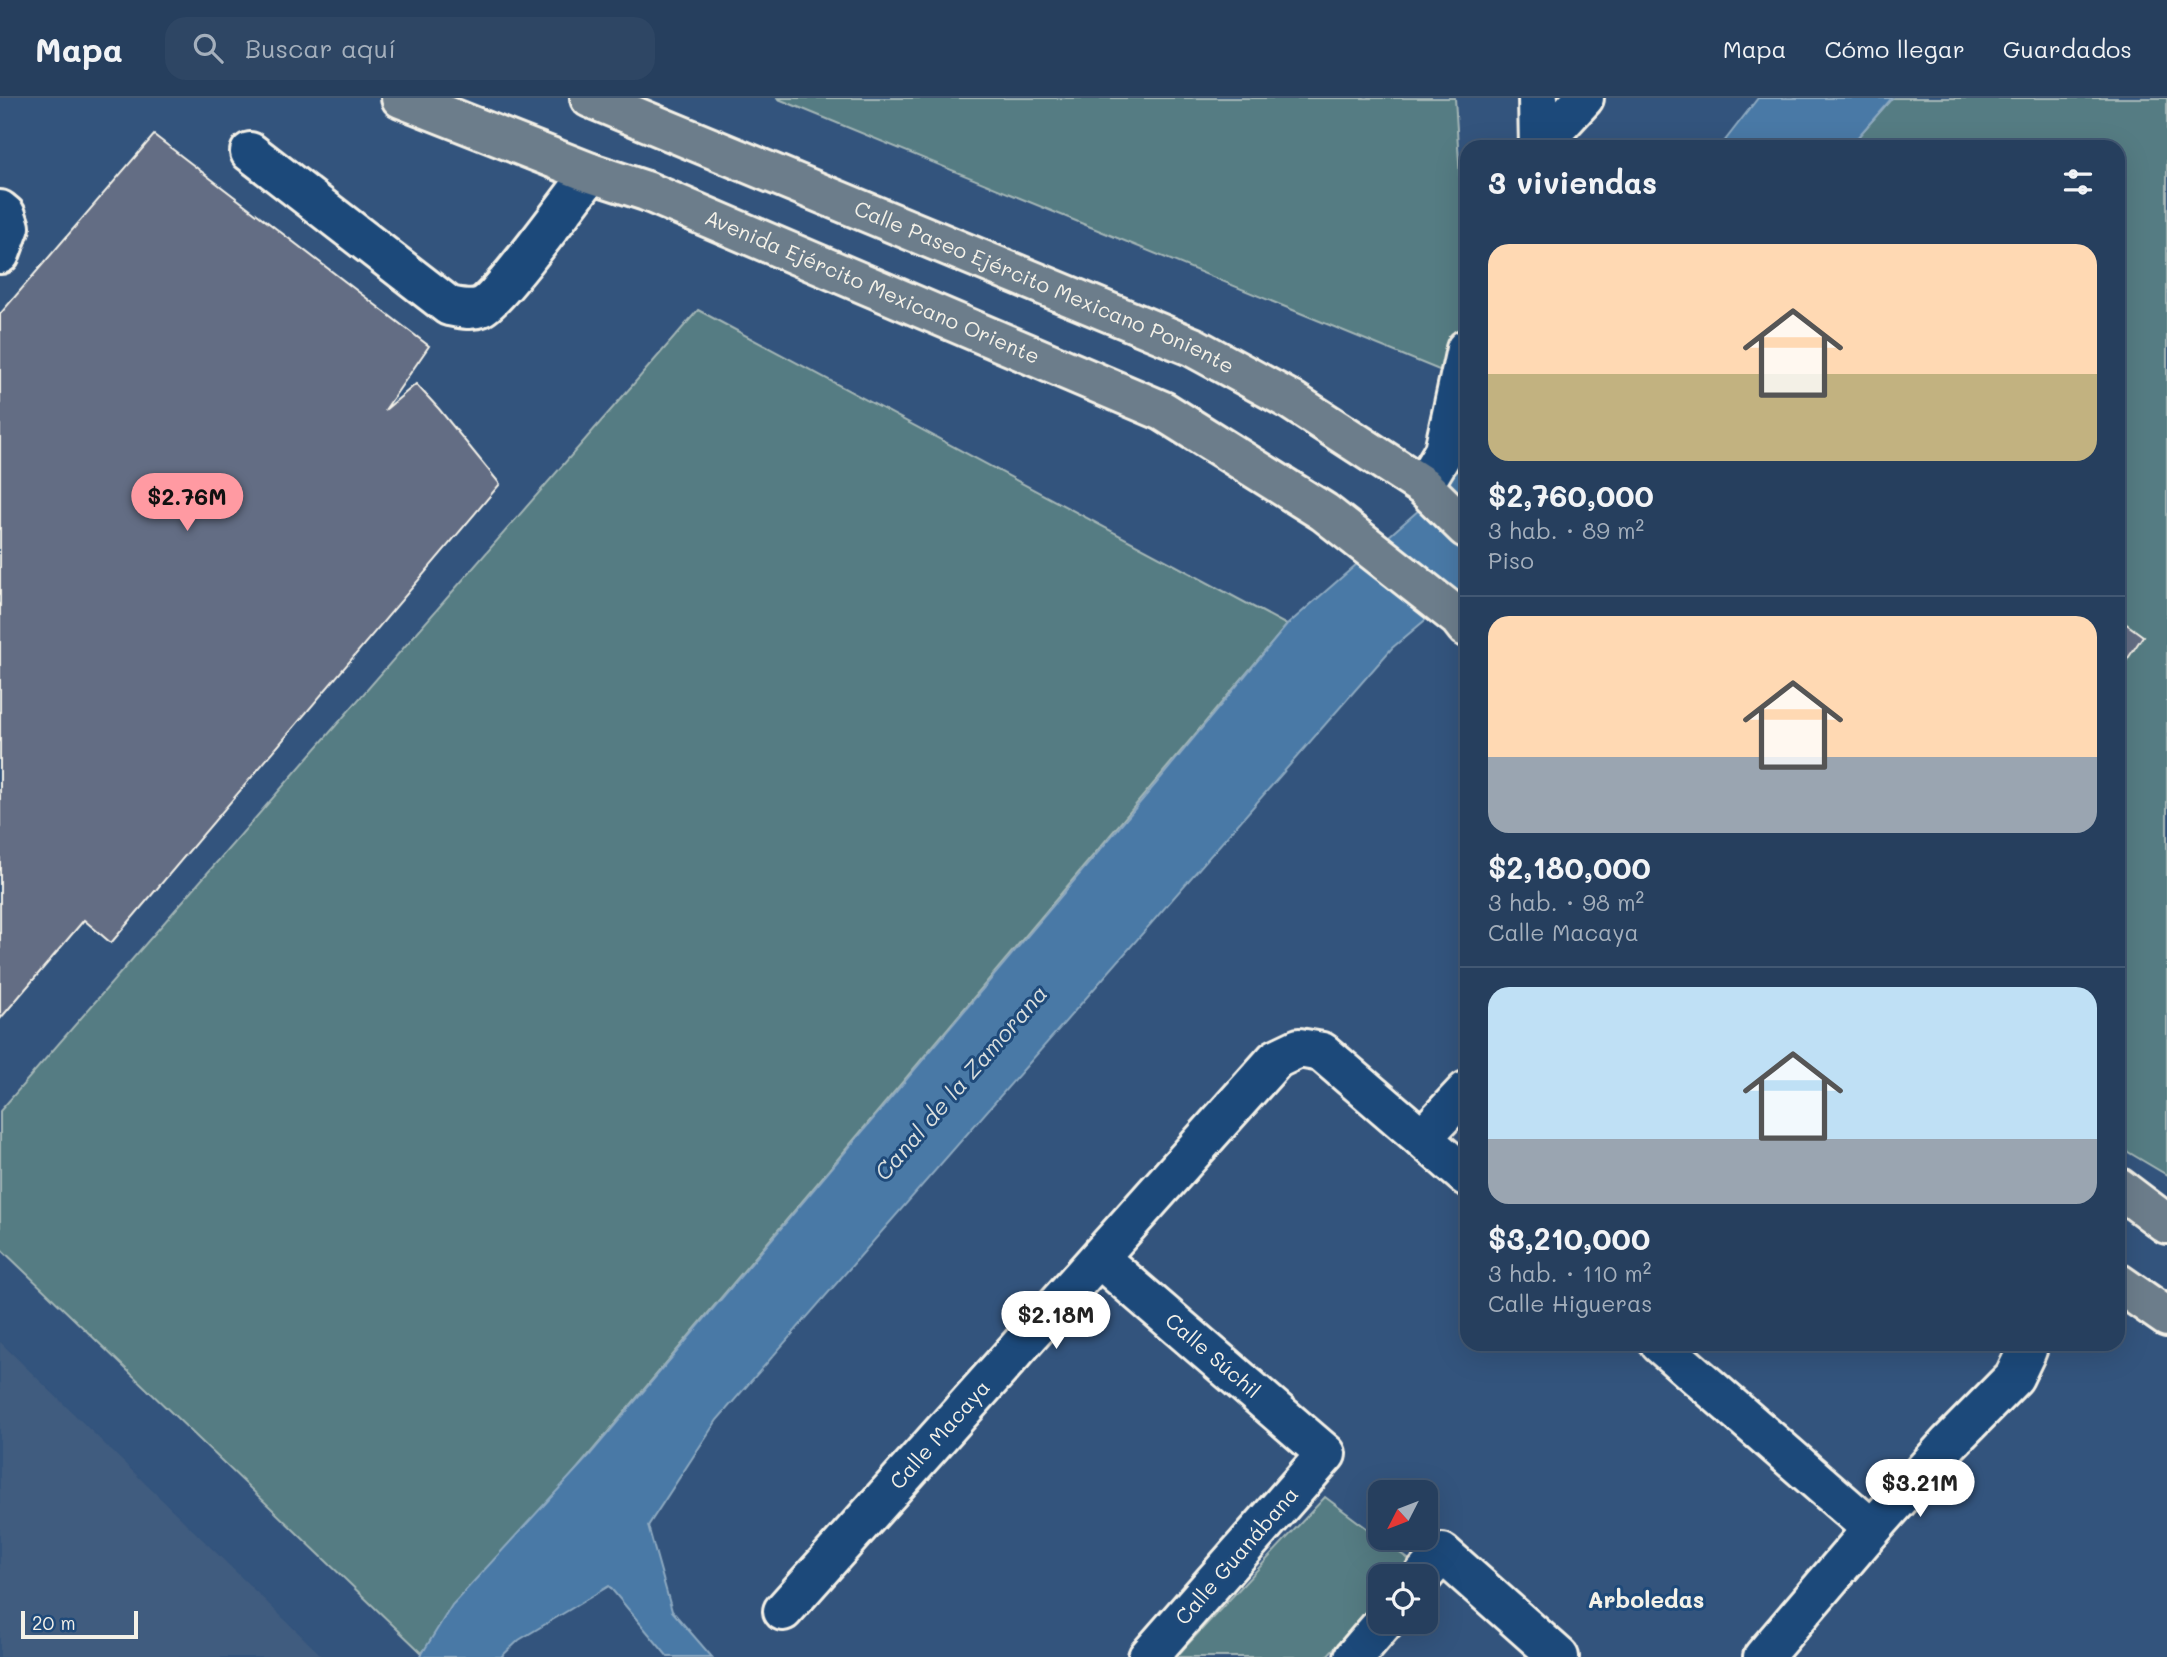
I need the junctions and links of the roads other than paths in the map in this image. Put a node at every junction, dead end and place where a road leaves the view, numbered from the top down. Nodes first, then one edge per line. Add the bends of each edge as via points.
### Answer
1 (401, 98) edge
2 (590, 98) edge
3 (1538, 98) edge
4 (1584, 98) edge
5 (1539, 140) edge
6 (1545, 140) edge
7 (250, 152) dead end
8 (591, 173) junction
9 (0, 211) edge
10 (0, 254) edge
11 (1460, 377) edge
12 (1425, 488) junction
13 (1460, 522) edge
14 (1460, 621) edge
15 (1460, 1097) edge
16 (1422, 1138) junction
17 (1460, 1171) edge
18 (2125, 1192) edge
19 (2167, 1224) edge
20 (1099, 1258) junction
21 (2125, 1288) edge
22 (2167, 1317) edge
23 (1668, 1351) edge
24 (2024, 1351) edge
25 (1326, 1454) joint
26 (1872, 1529) junction
27 (1438, 1569) edge
28 (783, 1611) dead end
29 (1374, 1634) edge
30 (1148, 1657) edge
31 (1354, 1657) edge
32 (1559, 1657) edge
33 (1763, 1657) edge

1 - 8 main road, Avenida Ejército Mexicano Oriente
2 - 12 main road, Calle Paseo Ejército Mexicano Poniente via 1194,346 1292,401
3 - 5 street
4 - 6 street
7 - 8 street via 449,306 465,310 483,306 501,287
8 - 14 main road, Avenida Ejército Mexicano Oriente via 646,191 1163,411 1324,512
9 - 10 street via 10,227
11 - 12 street via 1444,451
12 - 13 main road, Calle Paseo Ejército Mexicano Poniente
15 - 16 street
16 - 17 street
16 - 20 street, Calle Macaya via 1322,1052 1299,1048 1276,1059
18 - 19 main road
20 - 25 street, Calle Súchil
20 - 28 street, Calle Macaya
21 - 22 main road
23 - 26 street
24 - 26 street via 2014,1377
25 - 30 street, Calle Guanábana
26 - 33 street
27 - 32 street
29 - 31 street

